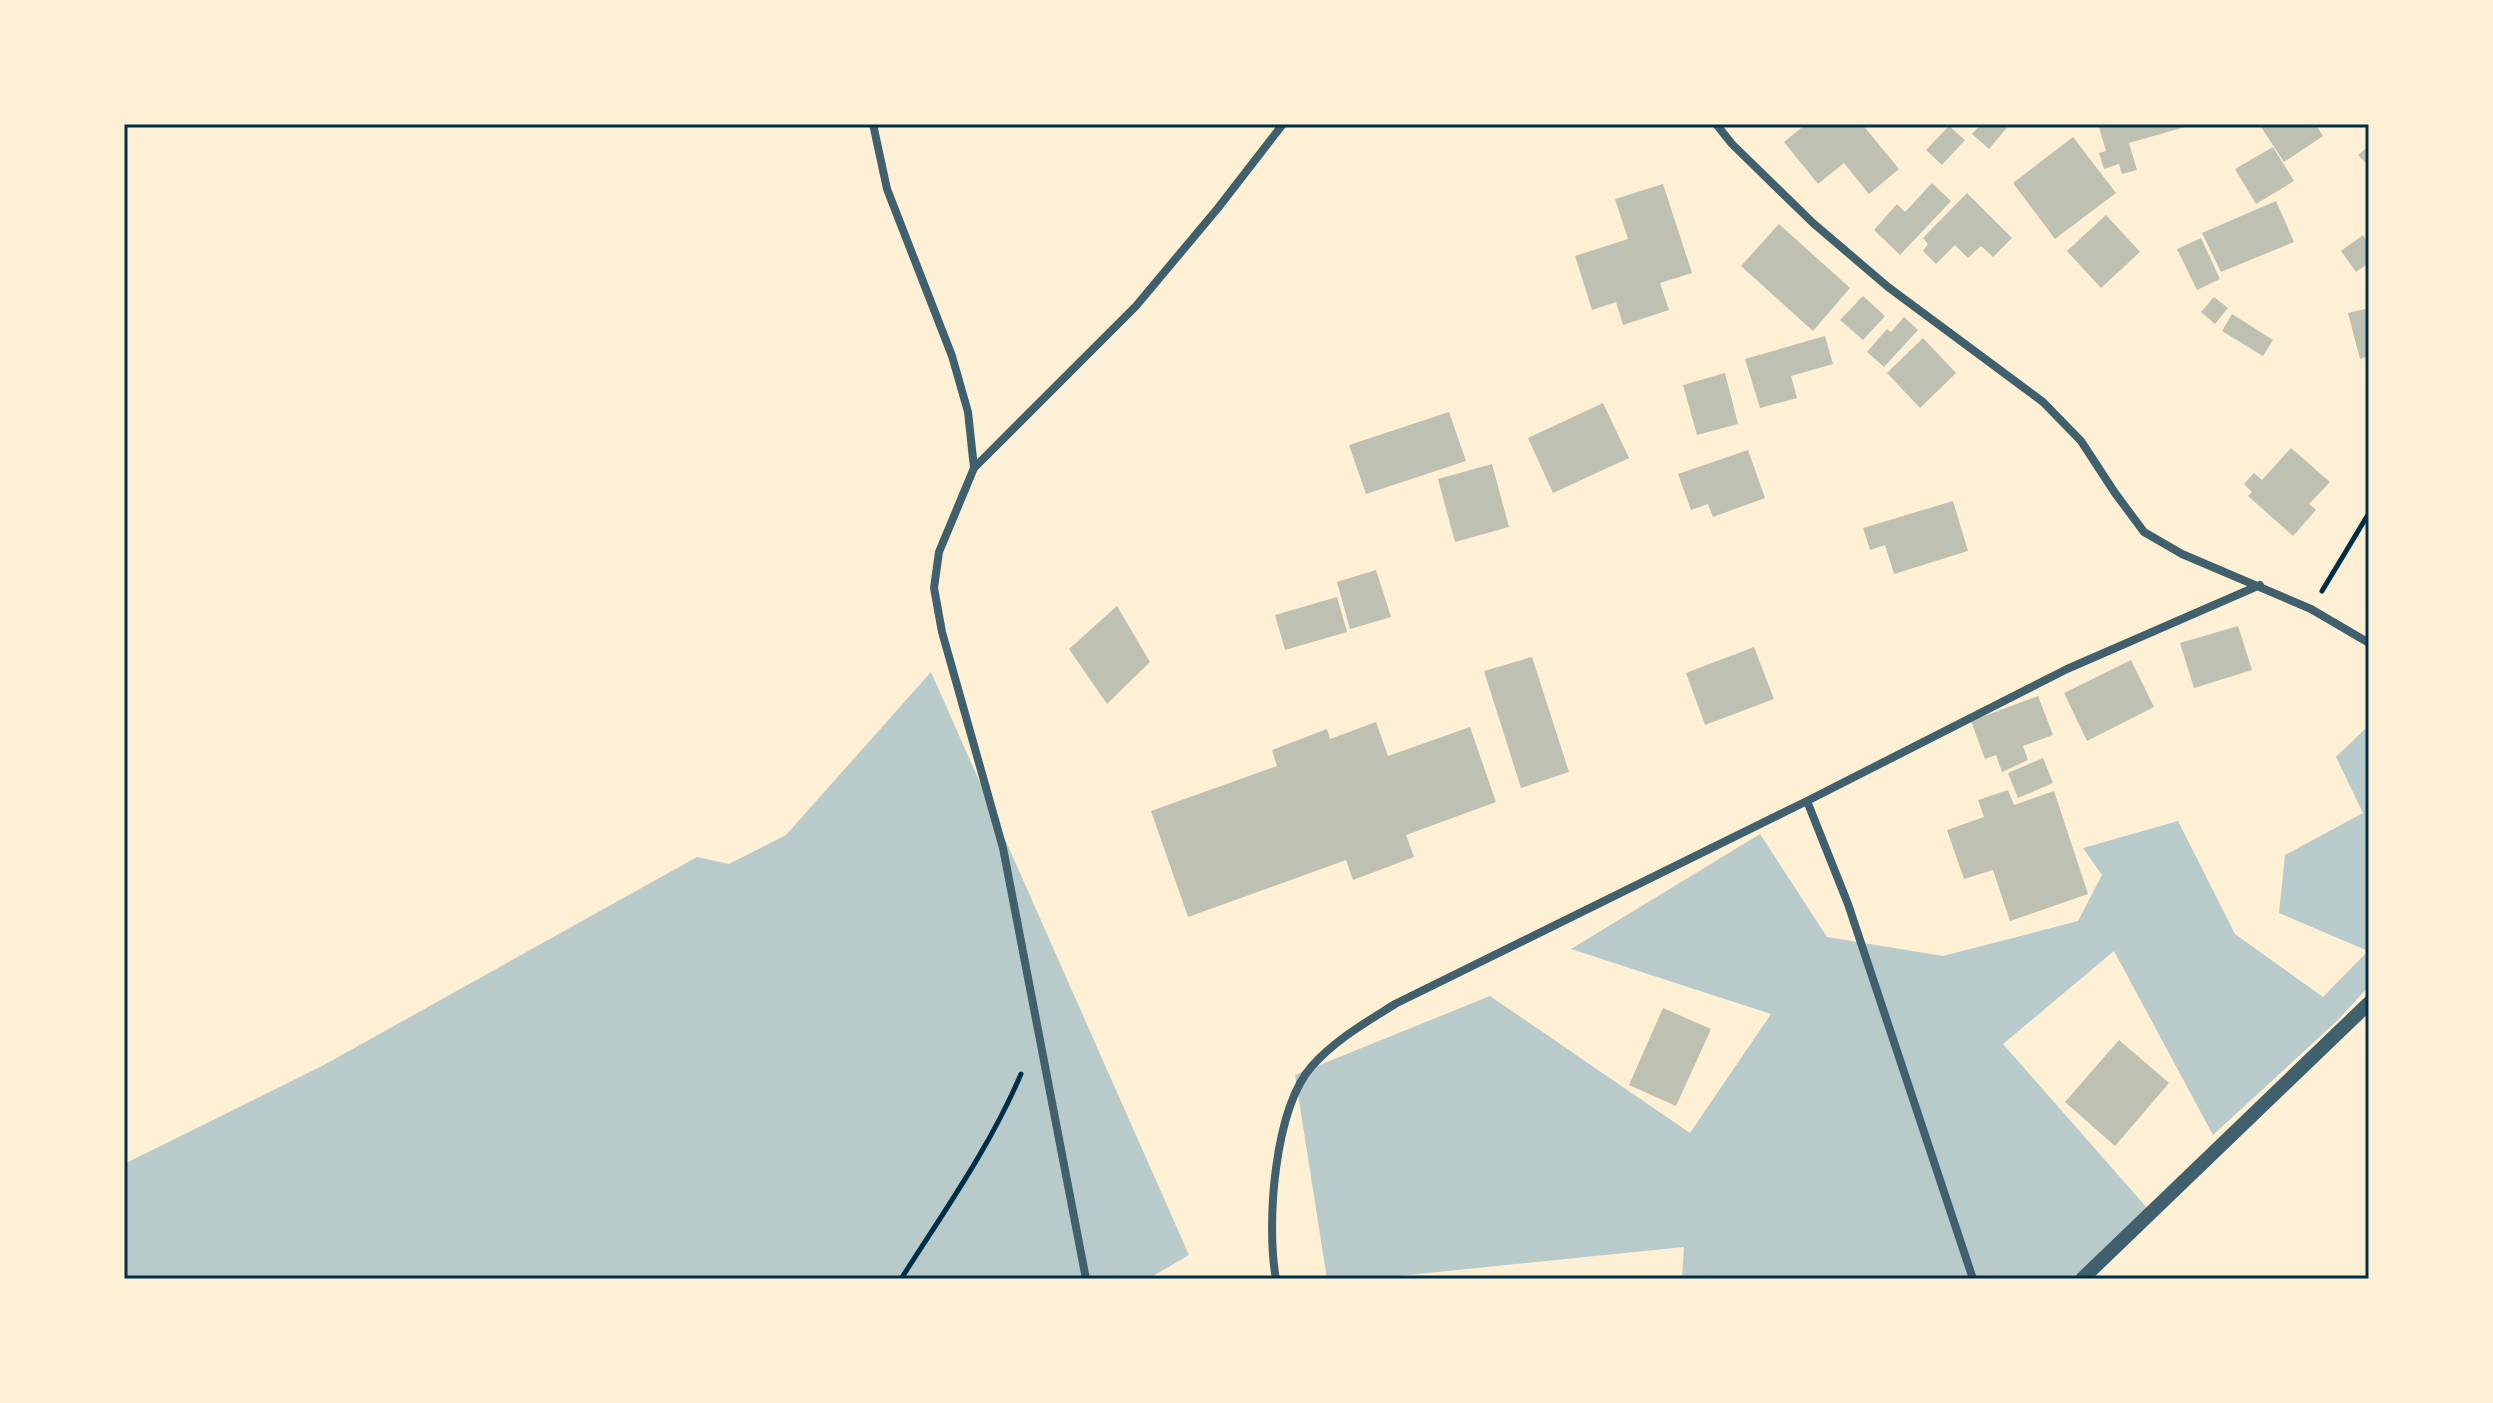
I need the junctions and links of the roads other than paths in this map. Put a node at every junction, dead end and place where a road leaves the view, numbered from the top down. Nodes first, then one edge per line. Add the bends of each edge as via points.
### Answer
1 (873, 124) edge
2 (1283, 124) edge
3 (1716, 124) edge
4 (974, 468) junction
5 (2260, 585) junction
6 (2369, 643) edge
7 (1807, 801) junction
8 (2369, 1003) edge
9 (1086, 1279) edge
10 (1276, 1279) edge
11 (1973, 1279) edge
12 (2082, 1279) edge

1 - 4 street via 887,189 952,356 968,412
2 - 4 street via 1136,306
3 - 5 street via 1813,223 1888,287 2043,402 2081,441 2144,532 2182,554
4 - 9 street via 939,552 934,588 1003,848
5 - 6 street
5 - 7 street via 2067,669
7 - 10 street via 1408,998 1346,1035 1310,1068 1286,1115 1274,1171
7 - 11 street via 1848,904
8 - 12 street

